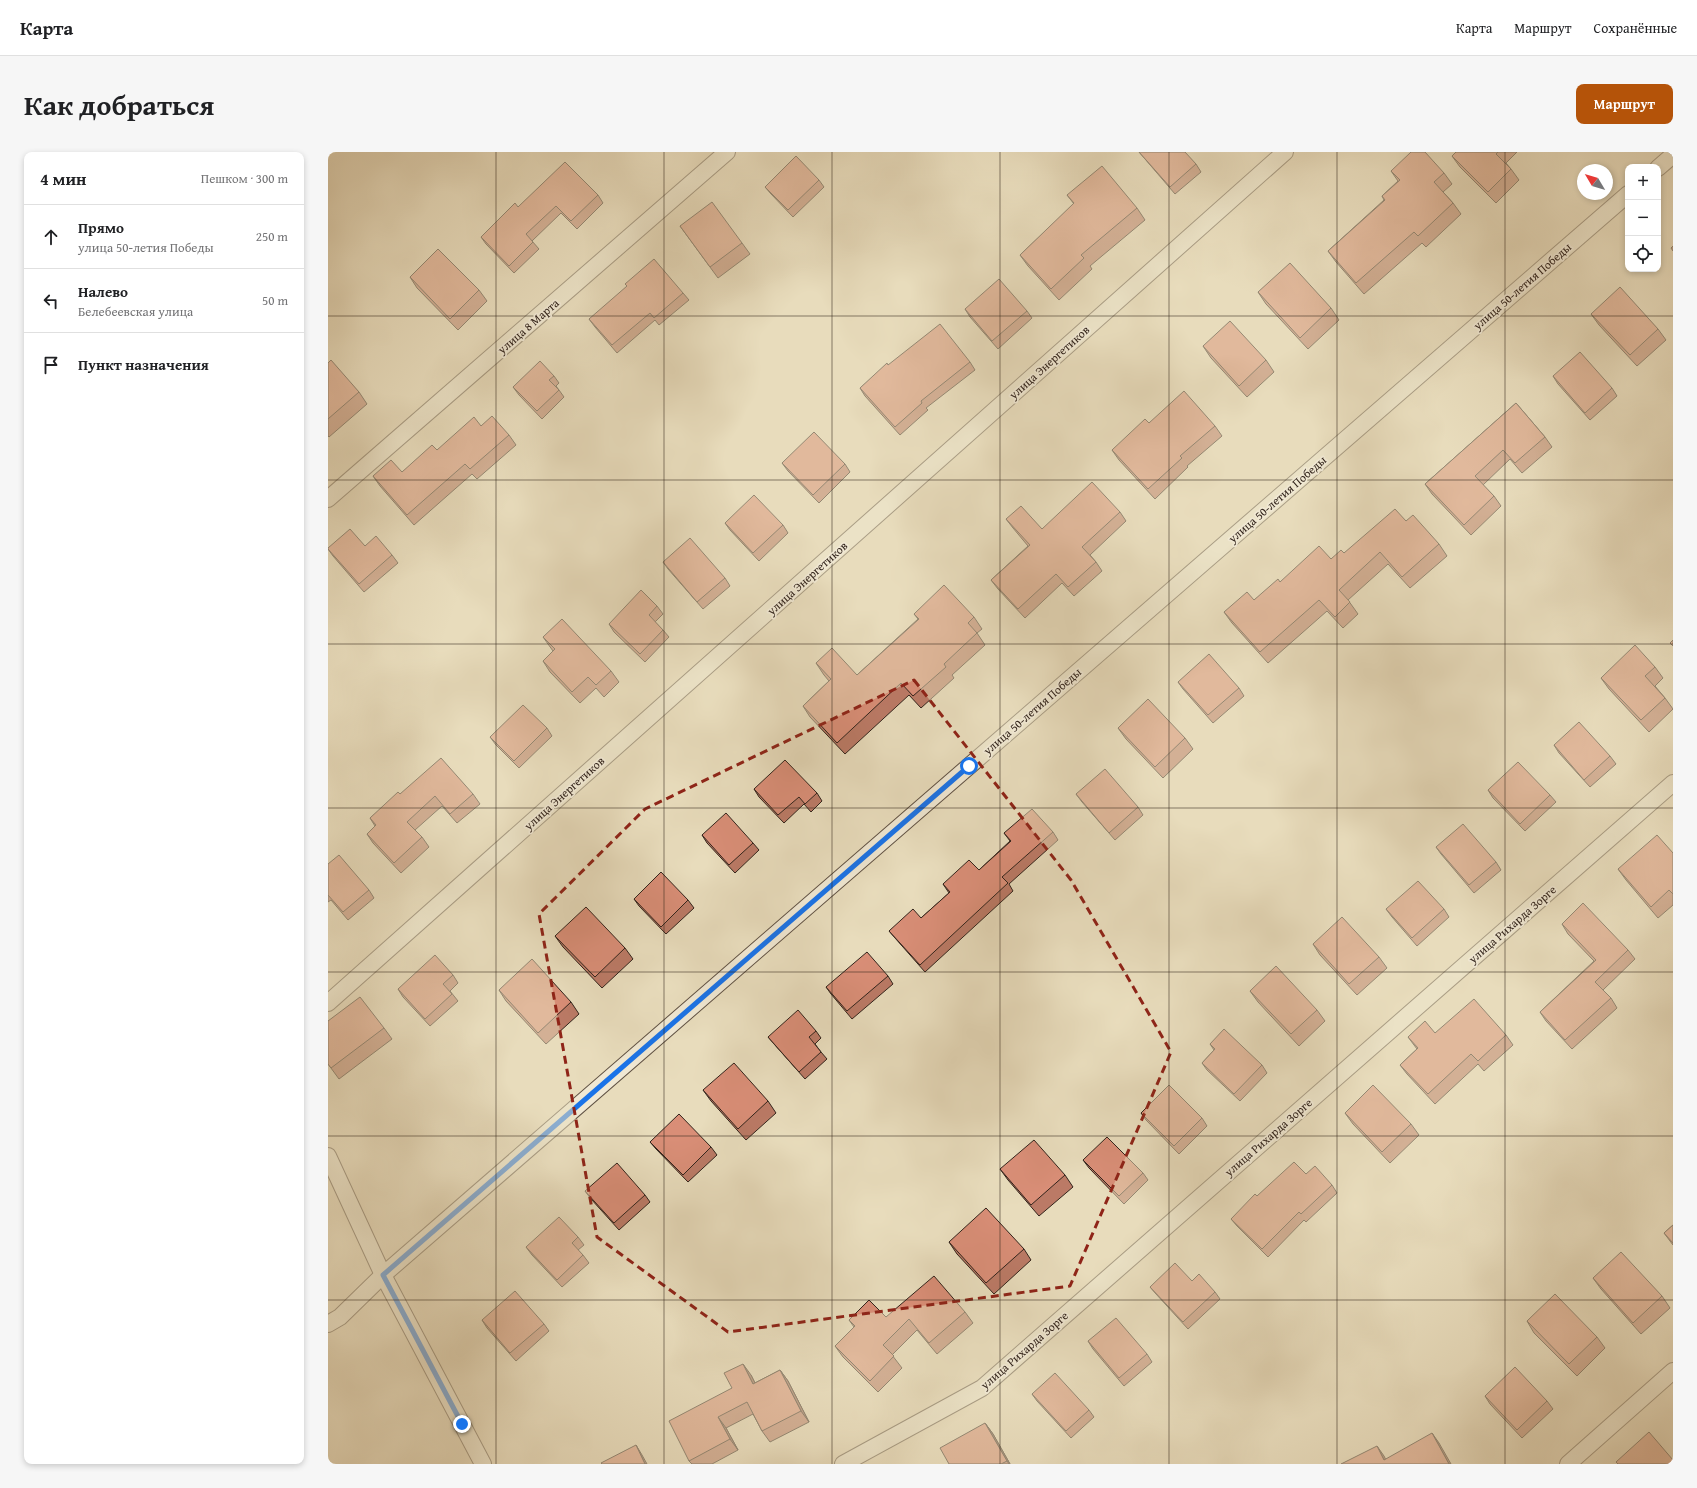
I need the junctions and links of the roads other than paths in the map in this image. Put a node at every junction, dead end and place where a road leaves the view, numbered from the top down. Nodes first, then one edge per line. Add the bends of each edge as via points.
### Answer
1 (727, 152) edge
2 (1285, 152) edge
3 (1673, 155) edge
4 (1661, 165) edge
5 (1625, 197) edge
6 (328, 499) edge
7 (1673, 783) edge
8 (328, 1003) edge
9 (328, 1156) edge
10 (383, 1275) junction
11 (328, 1324) edge
12 (1673, 1371) edge
13 (483, 1464) edge
14 (843, 1464) edge
15 (1568, 1464) edge

1 - 6 street, улица 8 Марта
2 - 8 street, улица Энергетиков
3 - 4 street
5 - 10 street, улица 50-летия Победы
7 - 14 street, улица Рихарда Зорге via 982,1388
9 - 10 street
10 - 11 street, улица 50-летия Победы via 340,1317
10 - 13 street
12 - 15 street

